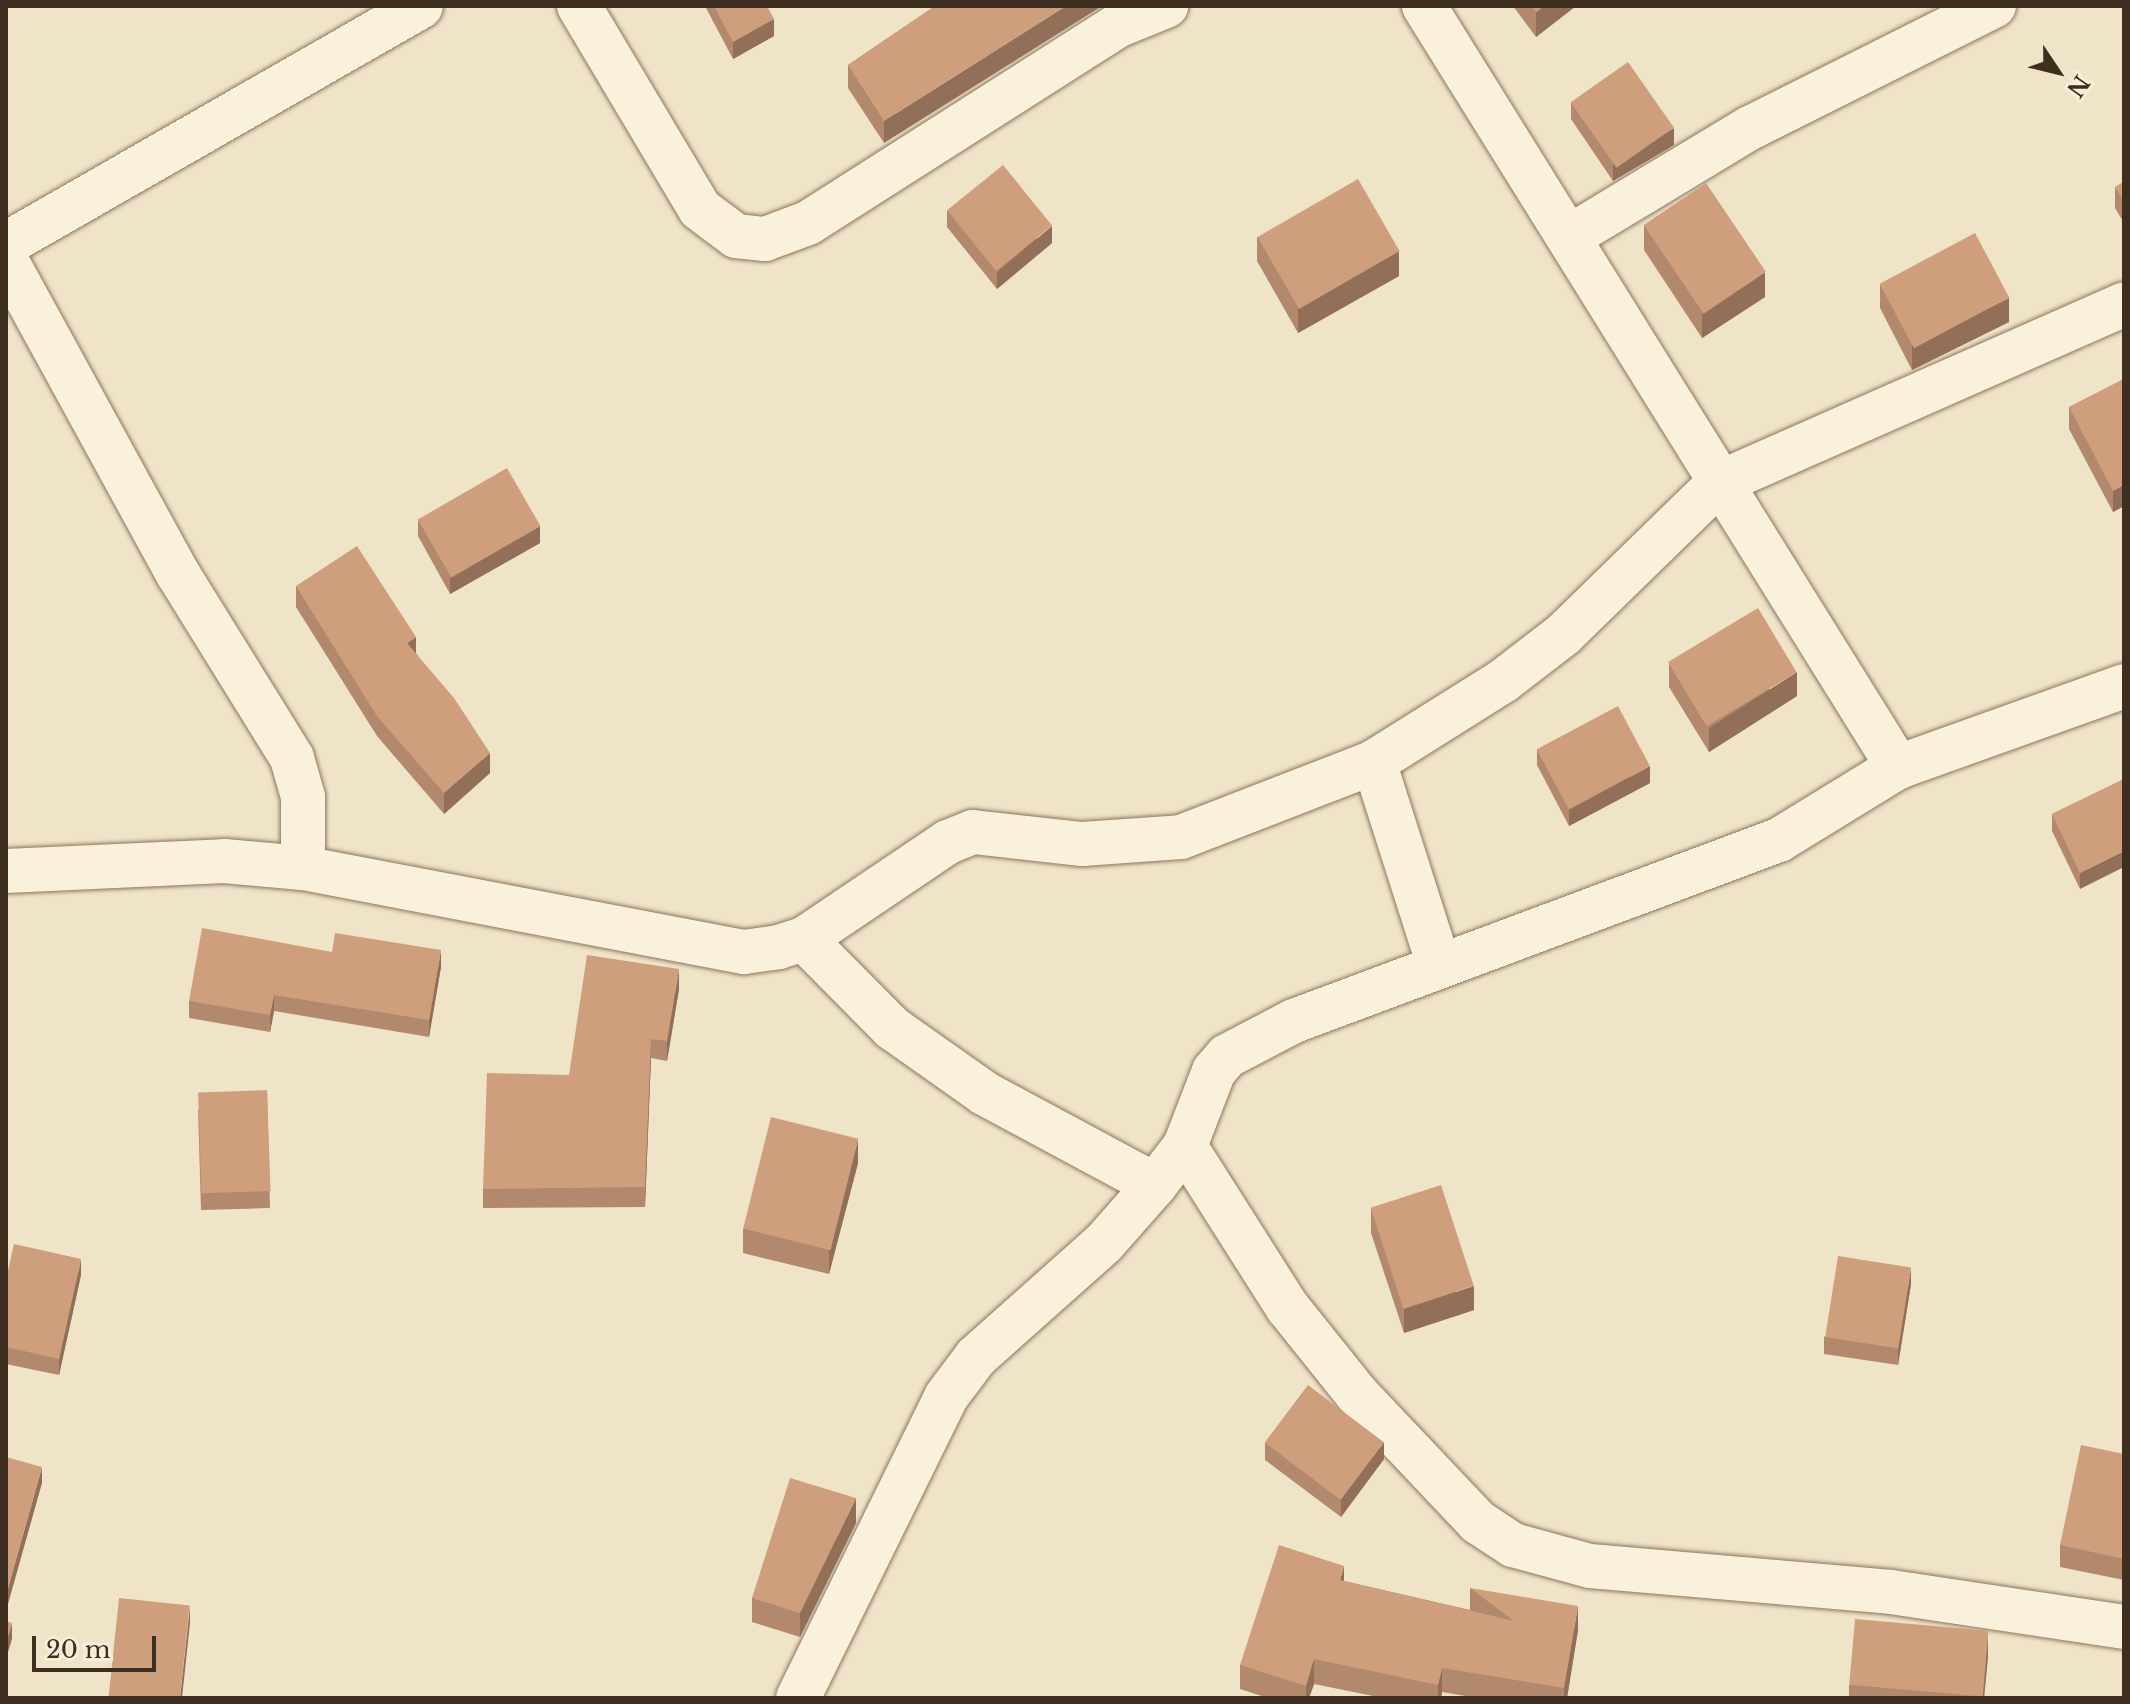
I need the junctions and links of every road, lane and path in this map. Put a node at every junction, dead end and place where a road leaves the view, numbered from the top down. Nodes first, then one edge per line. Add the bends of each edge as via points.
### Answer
1 (421, 6) edge
2 (579, 6) edge
3 (1166, 6) edge
4 (1424, 6) edge
5 (1994, 6) edge
6 (1569, 237) junction
7 (6, 244) edge
8 (6, 260) edge
9 (2124, 304) edge
10 (1719, 483) junction
11 (2124, 686) edge
12 (1374, 762) junction
13 (1898, 767) junction
14 (303, 868) junction
15 (6, 871) edge
16 (804, 939) junction
17 (1439, 966) junction
18 (1185, 1146) junction
19 (1155, 1185) junction
20 (2124, 1627) edge
21 (798, 1698) edge

1 - 7 street
2 - 3 street via 700,209 736,236 765,239 808,223 1119,25
4 - 6 street
5 - 6 street via 1750,128
6 - 10 street
8 - 14 street via 178,574 292,758 303,797
9 - 10 street
10 - 12 street via 1564,634 1503,681
10 - 13 street
11 - 13 street
12 - 16 street via 1181,837 1082,844 973,832 948,842
12 - 17 street
13 - 17 street via 1779,840
14 - 15 street via 224,861
14 - 16 street via 744,952
16 - 19 street via 850,990 984,1093
17 - 18 street via 1250,1040 1214,1071
18 - 19 street
18 - 20 street via 1288,1308 1356,1393 1478,1522 1513,1545 1590,1566 1891,1592
19 - 21 street via 1104,1243 976,1357 946,1397

